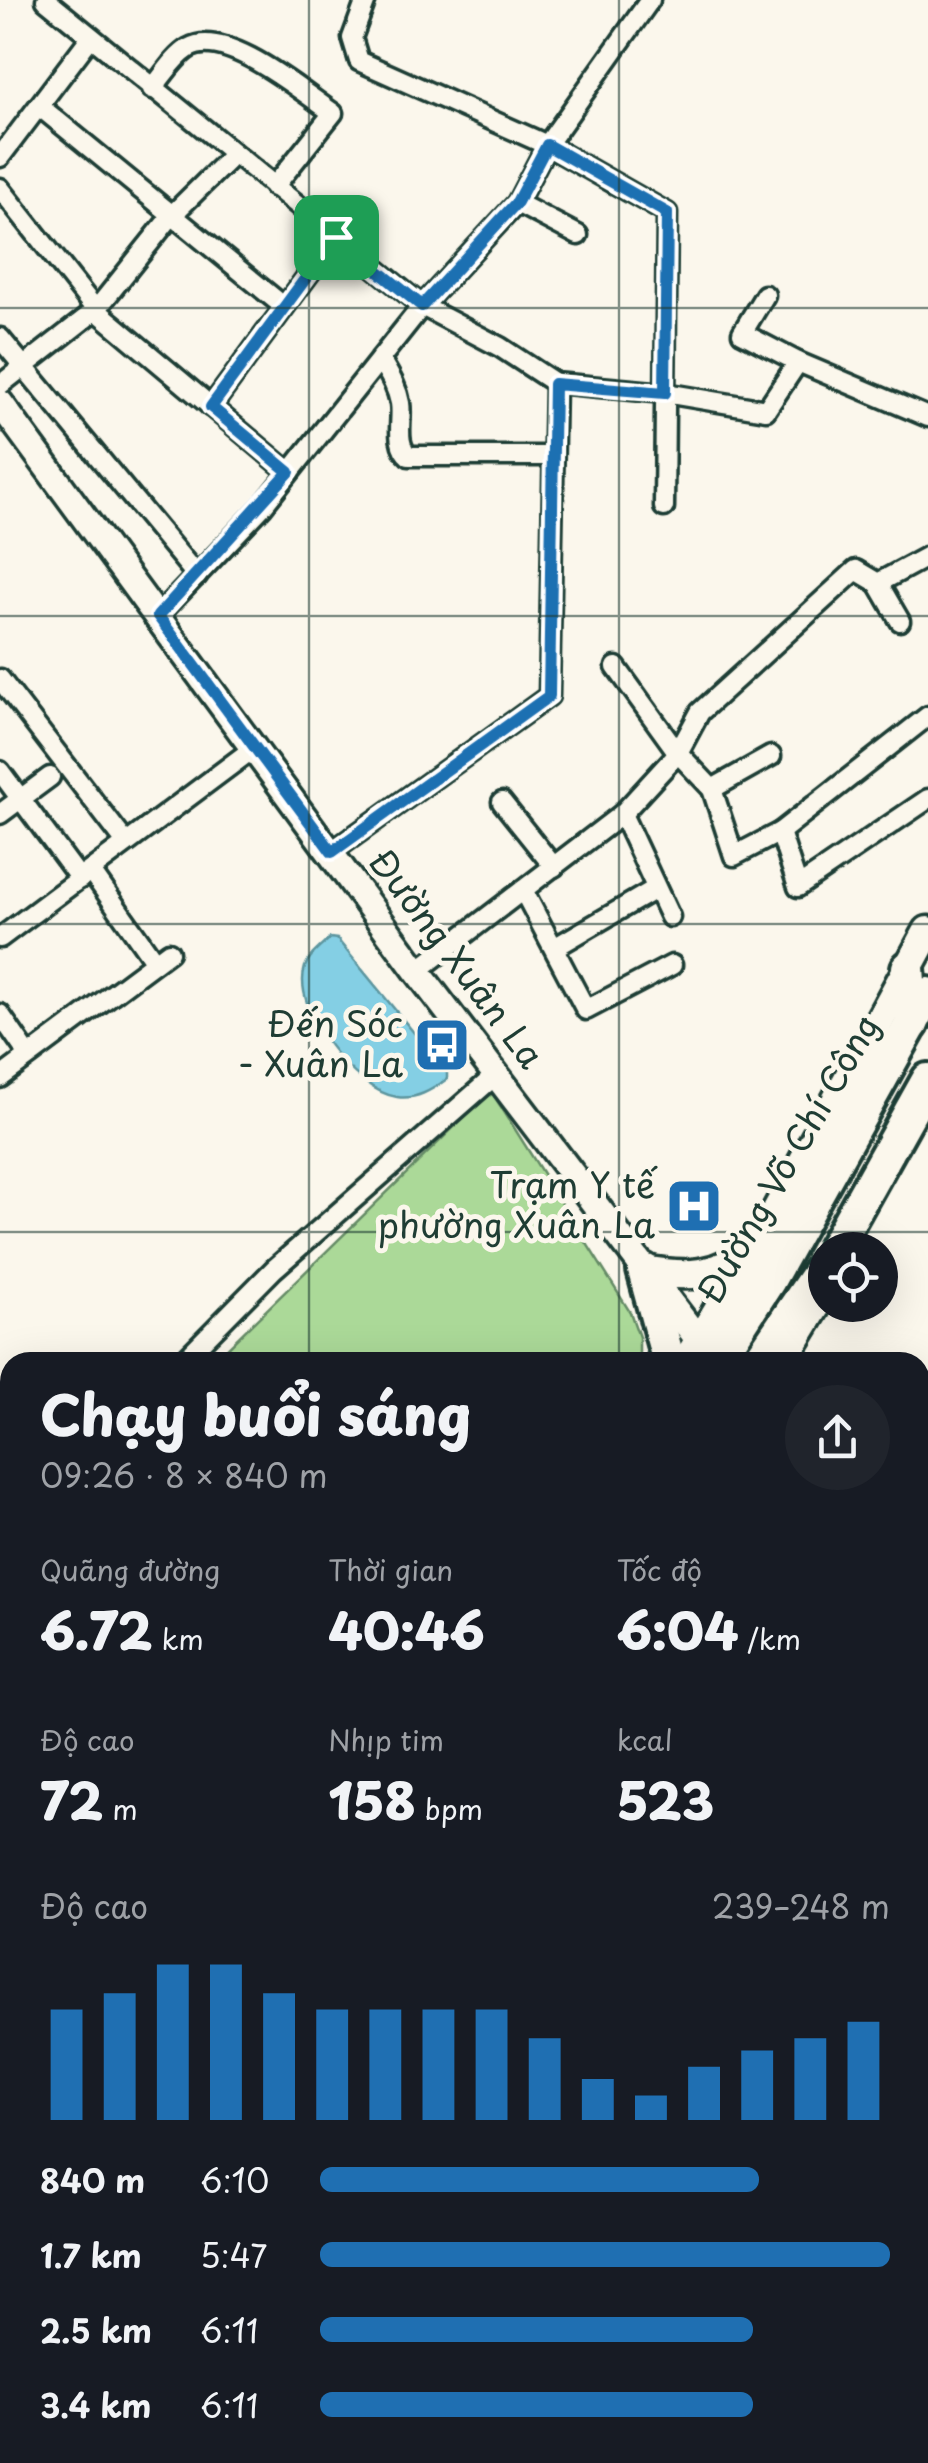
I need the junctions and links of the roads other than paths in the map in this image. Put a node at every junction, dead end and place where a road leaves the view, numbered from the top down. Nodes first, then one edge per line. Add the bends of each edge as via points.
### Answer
1 (46, 0) edge
2 (366, 0) edge
3 (650, 0) edge
4 (90, 38) junction
5 (152, 88) junction
6 (39, 106) junction
7 (547, 145) junction
8 (233, 155) junction
9 (0, 158) edge
10 (0, 188) edge
11 (274, 188) junction
12 (517, 202) junction
13 (172, 215) junction
14 (578, 235) dead end
15 (336, 237) junction
16 (765, 296) dead end
17 (282, 305) junction
18 (422, 306) junction
19 (96, 310) junction
20 (0, 338) edge
21 (380, 358) junction
22 (798, 362) junction
23 (22, 369) junction
24 (554, 384) junction
25 (0, 385) edge
26 (665, 393) junction
27 (0, 402) edge
28 (211, 407) junction
29 (928, 417) edge
30 (553, 456) junction
31 (289, 472) junction
32 (664, 507) dead end
33 (928, 556) edge
34 (197, 576) junction
35 (878, 583) junction
36 (158, 616) junction
37 (900, 620) dead end
38 (616, 666) dead end
39 (0, 679) edge
40 (928, 716) edge
41 (254, 748) junction
42 (678, 753) junction
43 (771, 756) dead end
44 (0, 771) edge
45 (50, 777) dead end
46 (712, 789) junction
47 (20, 799) junction
48 (928, 799) edge
49 (502, 802) dead end
50 (0, 814) edge
51 (622, 814) junction
52 (780, 832) junction
53 (126, 843) junction
54 (332, 852) junction
55 (554, 866) junction
56 (85, 875) junction
57 (655, 889) junction
58 (523, 890) junction
59 (670, 918) dead end
60 (928, 931) edge
61 (0, 938) edge
62 (554, 948) junction
63 (672, 966) dead end
64 (418, 971) junction
65 (918, 981) edge
66 (0, 1014) edge
67 (30, 1056) junction
68 (498, 1073) junction
69 (0, 1078) edge
70 (928, 1080) edge
71 (928, 1111) edge
72 (843, 1232) edge
73 (860, 1232) edge
74 (760, 1243) junction
75 (644, 1270) junction
76 (808, 1298) edge
77 (722, 1302) joint
78 (808, 1311) edge
79 (795, 1325) junction
80 (192, 1352) edge
81 (666, 1352) edge
82 (703, 1352) edge
83 (709, 1352) edge
84 (712, 1352) edge
85 (768, 1352) edge
86 (786, 1352) edge

1 - 4 street
2 - 7 street via 352,38 359,61
3 - 7 street
4 - 5 street
4 - 6 street
5 - 8 street
5 - 11 street via 188,49 206,42 238,51 332,113
6 - 9 street
6 - 13 street
7 - 12 street
7 - 26 street via 667,213
8 - 11 street
8 - 13 street
10 - 19 street
11 - 15 street
12 - 14 street
12 - 18 street
13 - 17 street
13 - 19 street
15 - 17 street
15 - 18 street
16 - 22 street via 742,333
17 - 28 street
18 - 21 street
18 - 24 street
19 - 23 street
19 - 28 street
20 - 23 street
21 - 30 street via 401,405 401,442 410,456
21 - 31 street
22 - 26 street via 766,410
22 - 29 street
23 - 25 street
23 - 34 street
24 - 26 street
24 - 30 street
26 - 32 street
27 - 36 street, Đường Xuân La
28 - 31 street
30 - 54 street via 549,696
31 - 34 street
33 - 35 street
34 - 36 street
35 - 37 street
35 - 42 street via 856,570 700,712
36 - 41 street, Đường Xuân La
38 - 42 street
39 - 53 street
40 - 52 street
41 - 53 street
41 - 54 street, Đường Xuân La
42 - 46 street
42 - 51 street
43 - 46 street
44 - 47 street
45 - 47 street
46 - 52 street via 734,856
47 - 50 street
47 - 56 street
48 - 52 street via 798,888
49 - 55 street
51 - 55 street
51 - 57 street
53 - 56 street
54 - 64 street, Đường Xuân La
55 - 58 street
56 - 61 street
56 - 67 street via 162,957
57 - 59 street
57 - 62 street
58 - 62 street
58 - 64 street
60 - 65 main road, Đường Võ Chí Công
62 - 63 street via 586,1010
64 - 68 street, Đường Xuân La
65 - 74 main road, Đường Võ Chí Công
65 - 84 highway, Đường Võ Chí Công via 912,1024 762,1292
66 - 67 street
67 - 69 street
68 - 75 street, Đường Xuân La
68 - 80 street via 274,1269
70 - 72 highway
71 - 73 main road
74 - 75 main road via 726,1268 692,1277
74 - 77 main road, Đường Võ Chí Công
75 - 81 highway
75 - 82 street, Đường Xuân La
76 - 79 highway
77 - 83 highway
78 - 79 main road
79 - 85 highway
79 - 86 main road

